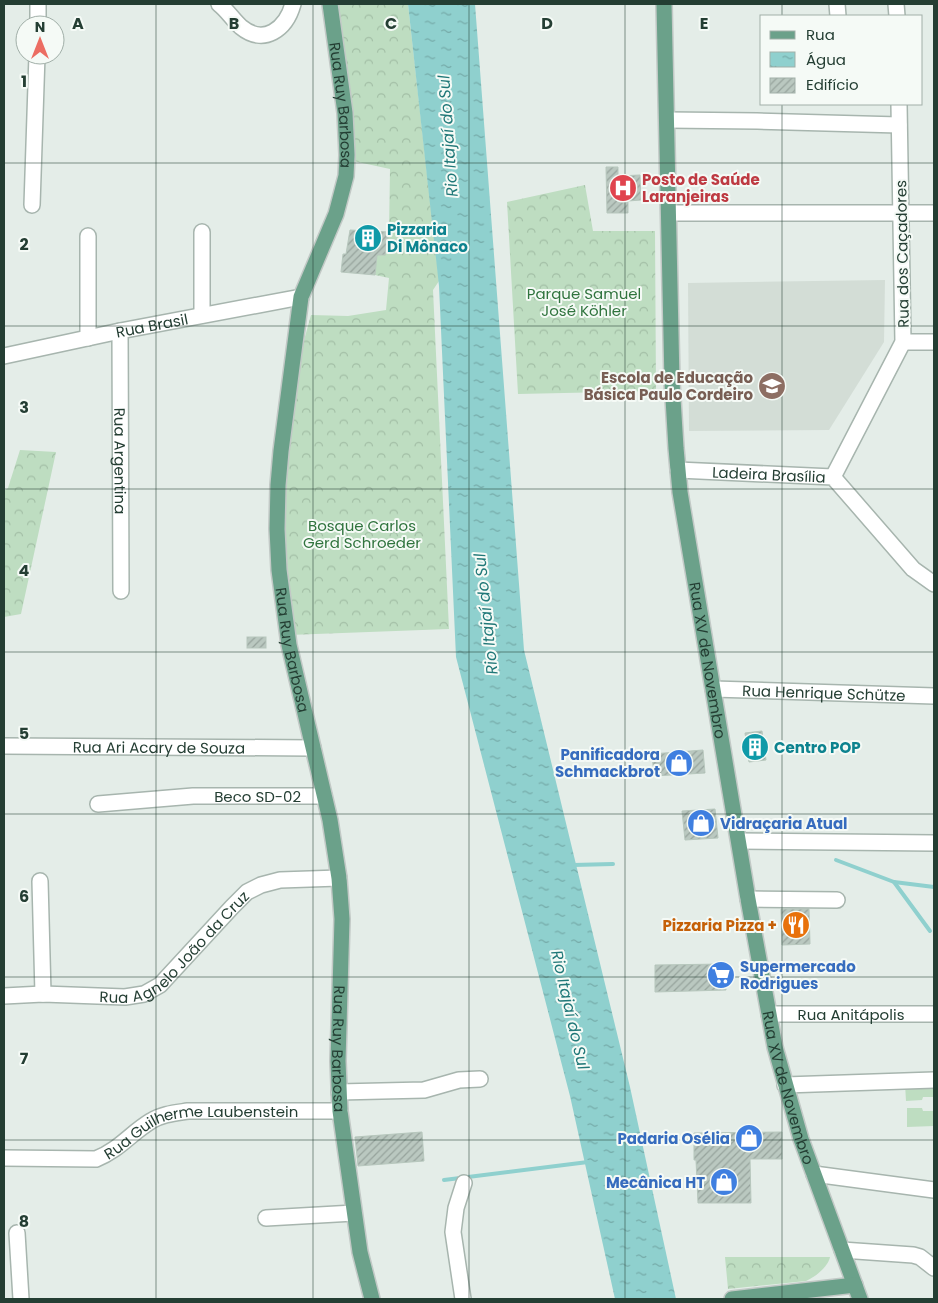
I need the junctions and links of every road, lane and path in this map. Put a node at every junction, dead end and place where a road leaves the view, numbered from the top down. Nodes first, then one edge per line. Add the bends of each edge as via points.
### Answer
1 (219, 4) edge
2 (293, 4) edge
3 (330, 4) edge
4 (664, 4) edge
5 (37, 65) edge
6 (899, 105) edge
7 (667, 120) junction
8 (899, 125) junction
9 (32, 205) dead end
10 (669, 213) junction
11 (901, 213) junction
12 (934, 213) edge
13 (202, 232) dead end
14 (88, 236) dead end
15 (301, 297) junction
16 (202, 315) junction
17 (120, 331) junction
18 (88, 338) junction
19 (904, 342) junction
20 (934, 342) edge
21 (4, 356) edge
22 (678, 470) junction
23 (833, 477) junction
24 (934, 584) edge
25 (121, 591) dead end
26 (713, 689) junction
27 (934, 696) edge
28 (4, 746) edge
29 (313, 748) junction
30 (324, 796) junction
31 (98, 804) dead end
32 (739, 842) junction
33 (934, 844) edge
34 (340, 878) junction
35 (40, 881) dead end
36 (748, 899) junction
37 (838, 900) dead end
38 (43, 994) junction
39 (4, 996) edge
40 (769, 1014) junction
41 (934, 1014) edge
42 (480, 1079) dead end
43 (934, 1080) edge
44 (785, 1085) junction
45 (339, 1092) junction
46 (340, 1111) junction
47 (4, 1158) edge
48 (814, 1174) junction
49 (464, 1183) dead end
50 (934, 1190) edge
51 (354, 1213) junction
52 (266, 1218) dead end
53 (17, 1233) dead end
54 (842, 1250) junction
55 (934, 1268) edge
56 (857, 1292) edge
57 (21, 1299) edge
58 (372, 1299) edge
59 (463, 1299) edge
60 (732, 1299) edge

1 - 2 street via 252,34 264,35 278,30 287,20
3 - 15 main road, Rua Ruy Barbosa via 345,113 346,176 336,214
4 - 7 main road, Rua XV de Novembro
5 - 9 street
6 - 8 street, Rua dos Caçadores
7 - 8 street
7 - 10 main road, Rua XV de Novembro
8 - 11 street, Rua dos Caçadores
10 - 11 street
10 - 22 main road, Rua XV de Novembro via 672,382
11 - 12 street
11 - 19 street, Rua dos Caçadores
13 - 16 street
14 - 18 street
15 - 16 street, Rua Brasil
15 - 29 main road, Rua Ruy Barbosa via 281,450 277,529 289,645
16 - 17 street, Rua Brasil
17 - 18 street, Rua Brasil
17 - 25 street, Rua Argentina
18 - 21 street, Rua Brasil
19 - 20 street
19 - 23 street, Rua dos Caçadores
22 - 23 street, Ladeira Brasília
22 - 26 main road, Rua XV de Novembro
23 - 24 street, Ladeira Brasília via 913,569
26 - 27 street, Rua Henrique Schütze
26 - 32 main road, Rua XV de Novembro
28 - 29 street, Rua Ari Acary de Souza
29 - 30 main road, Rua Ruy Barbosa
30 - 31 street, Beco SD-02 via 193,796
30 - 34 main road, Rua Ruy Barbosa
32 - 33 street
32 - 36 main road, Rua XV de Novembro
34 - 38 street, Rua Agnelo João da Cruz via 280,880 247,892 160,985 144,994 125,997
34 - 45 main road, Rua Ruy Barbosa
35 - 38 street
36 - 37 street
36 - 40 main road, Rua XV de Novembro
38 - 39 street, Rua Agnelo João da Cruz
40 - 41 street, Rua Anitápolis
40 - 44 main road, Rua XV de Novembro
42 - 45 street via 459,1080 424,1090
43 - 44 street
44 - 48 main road, Rua XV de Novembro
45 - 46 main road, Rua Ruy Barbosa
46 - 47 street, Rua Guilherme Laubenstein via 166,1114 151,1121 110,1154 96,1159
46 - 51 main road, Rua Ruy Barbosa
48 - 50 street
48 - 54 main road, Rua XV de Novembro
49 - 59 street via 453,1232
51 - 52 street
51 - 58 main road, Rua Ruy Barbosa
53 - 57 street
54 - 55 street via 913,1255
54 - 56 main road, Rua XV de Novembro
56 - 60 main road

